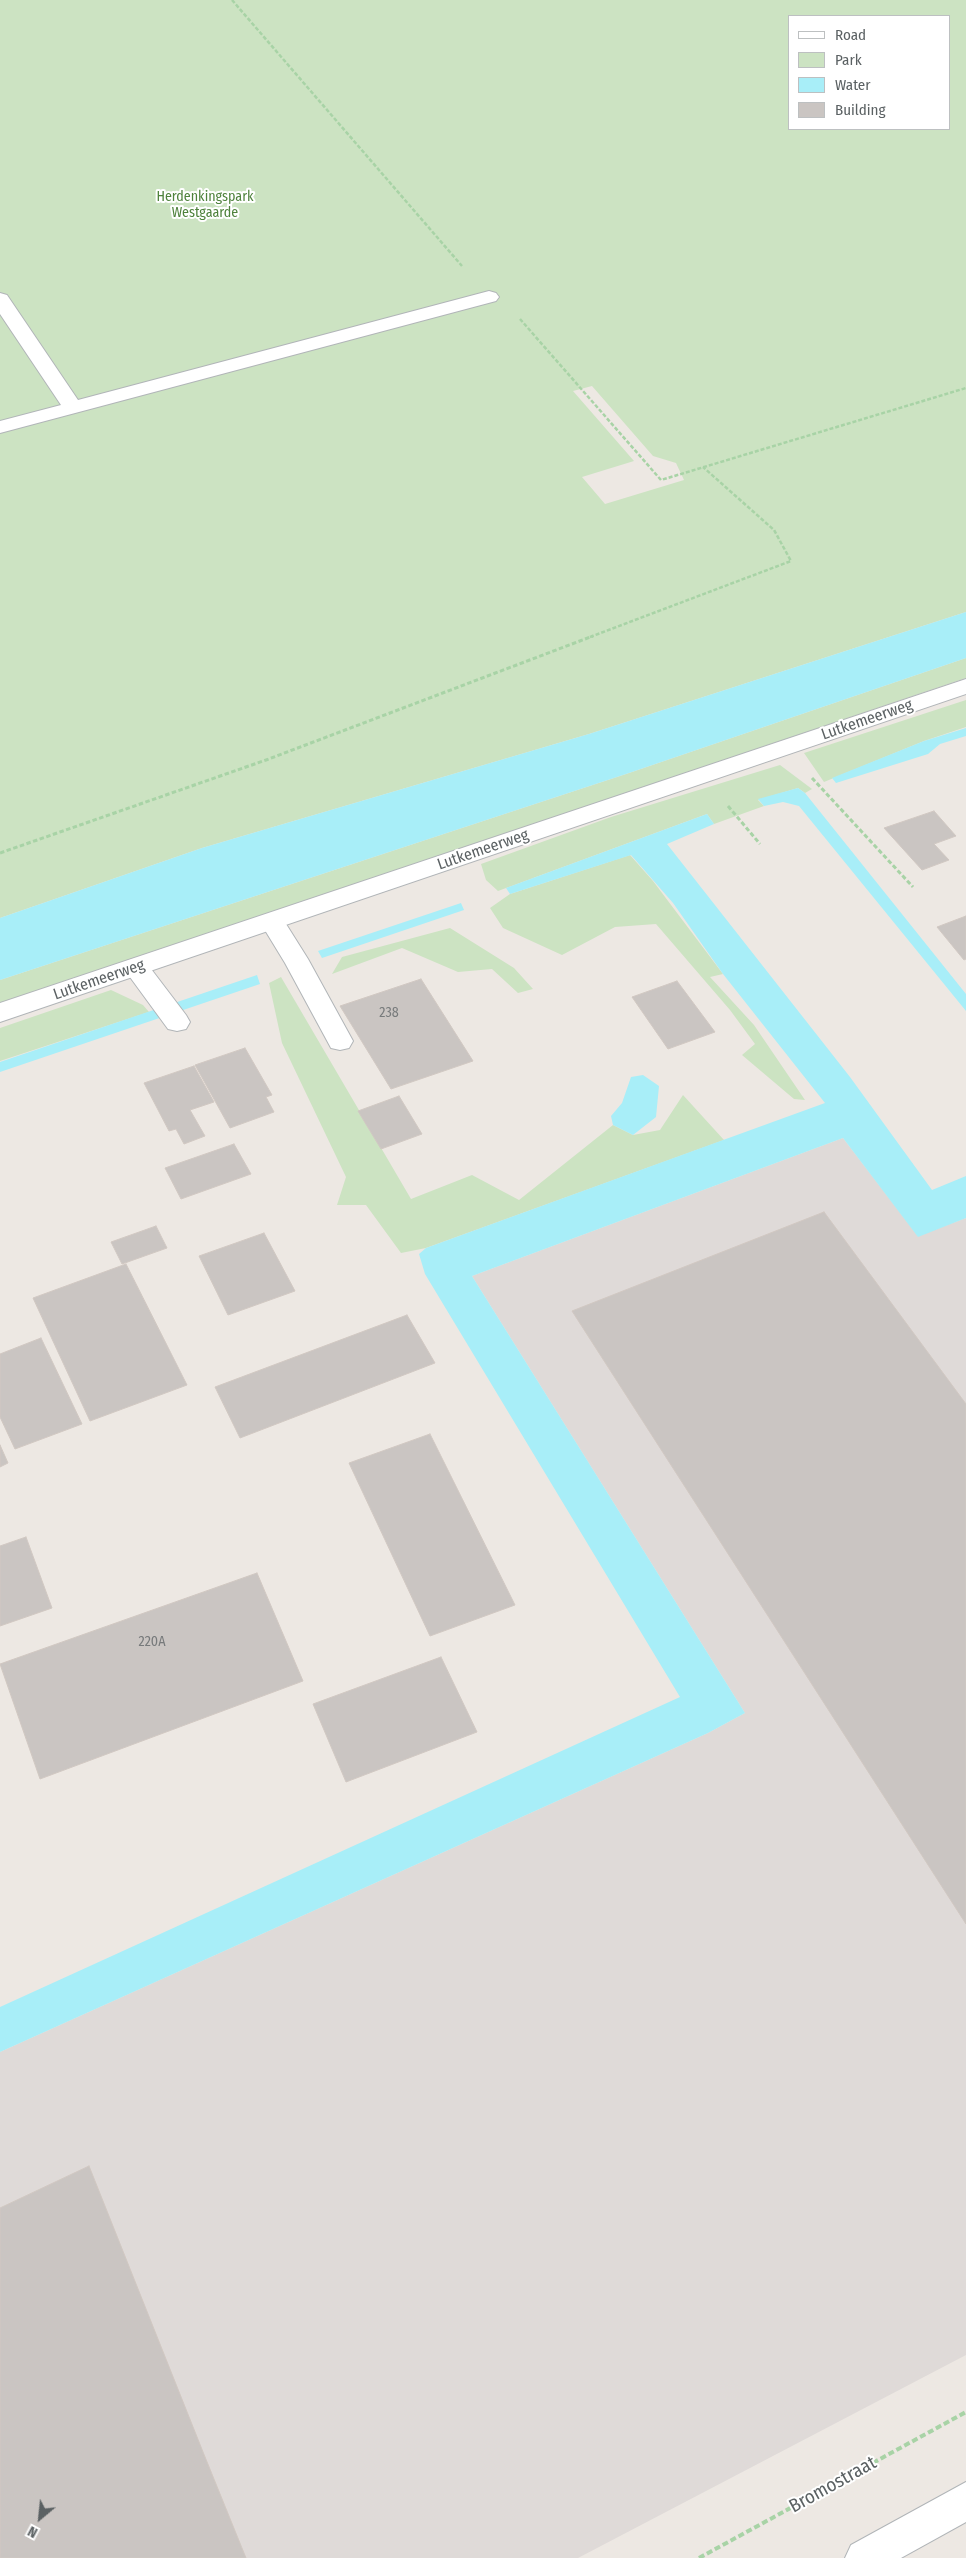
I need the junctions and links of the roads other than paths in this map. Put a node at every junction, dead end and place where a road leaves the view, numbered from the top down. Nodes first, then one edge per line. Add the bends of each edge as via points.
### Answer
1 (489, 298) road end
2 (0, 299) edge
3 (73, 408) junction
4 (0, 427) edge
5 (966, 686) edge
6 (272, 922) junction
7 (136, 967) junction
8 (0, 1013) edge
9 (177, 1022) dead end
10 (340, 1041) dead end
11 (966, 2501) edge
12 (864, 2558) edge

1 - 3 street
2 - 3 street
3 - 4 street
5 - 6 street, Lutkemeerweg
6 - 7 street, Lutkemeerweg
6 - 10 street
7 - 8 street, Lutkemeerweg
7 - 9 street
11 - 12 street

